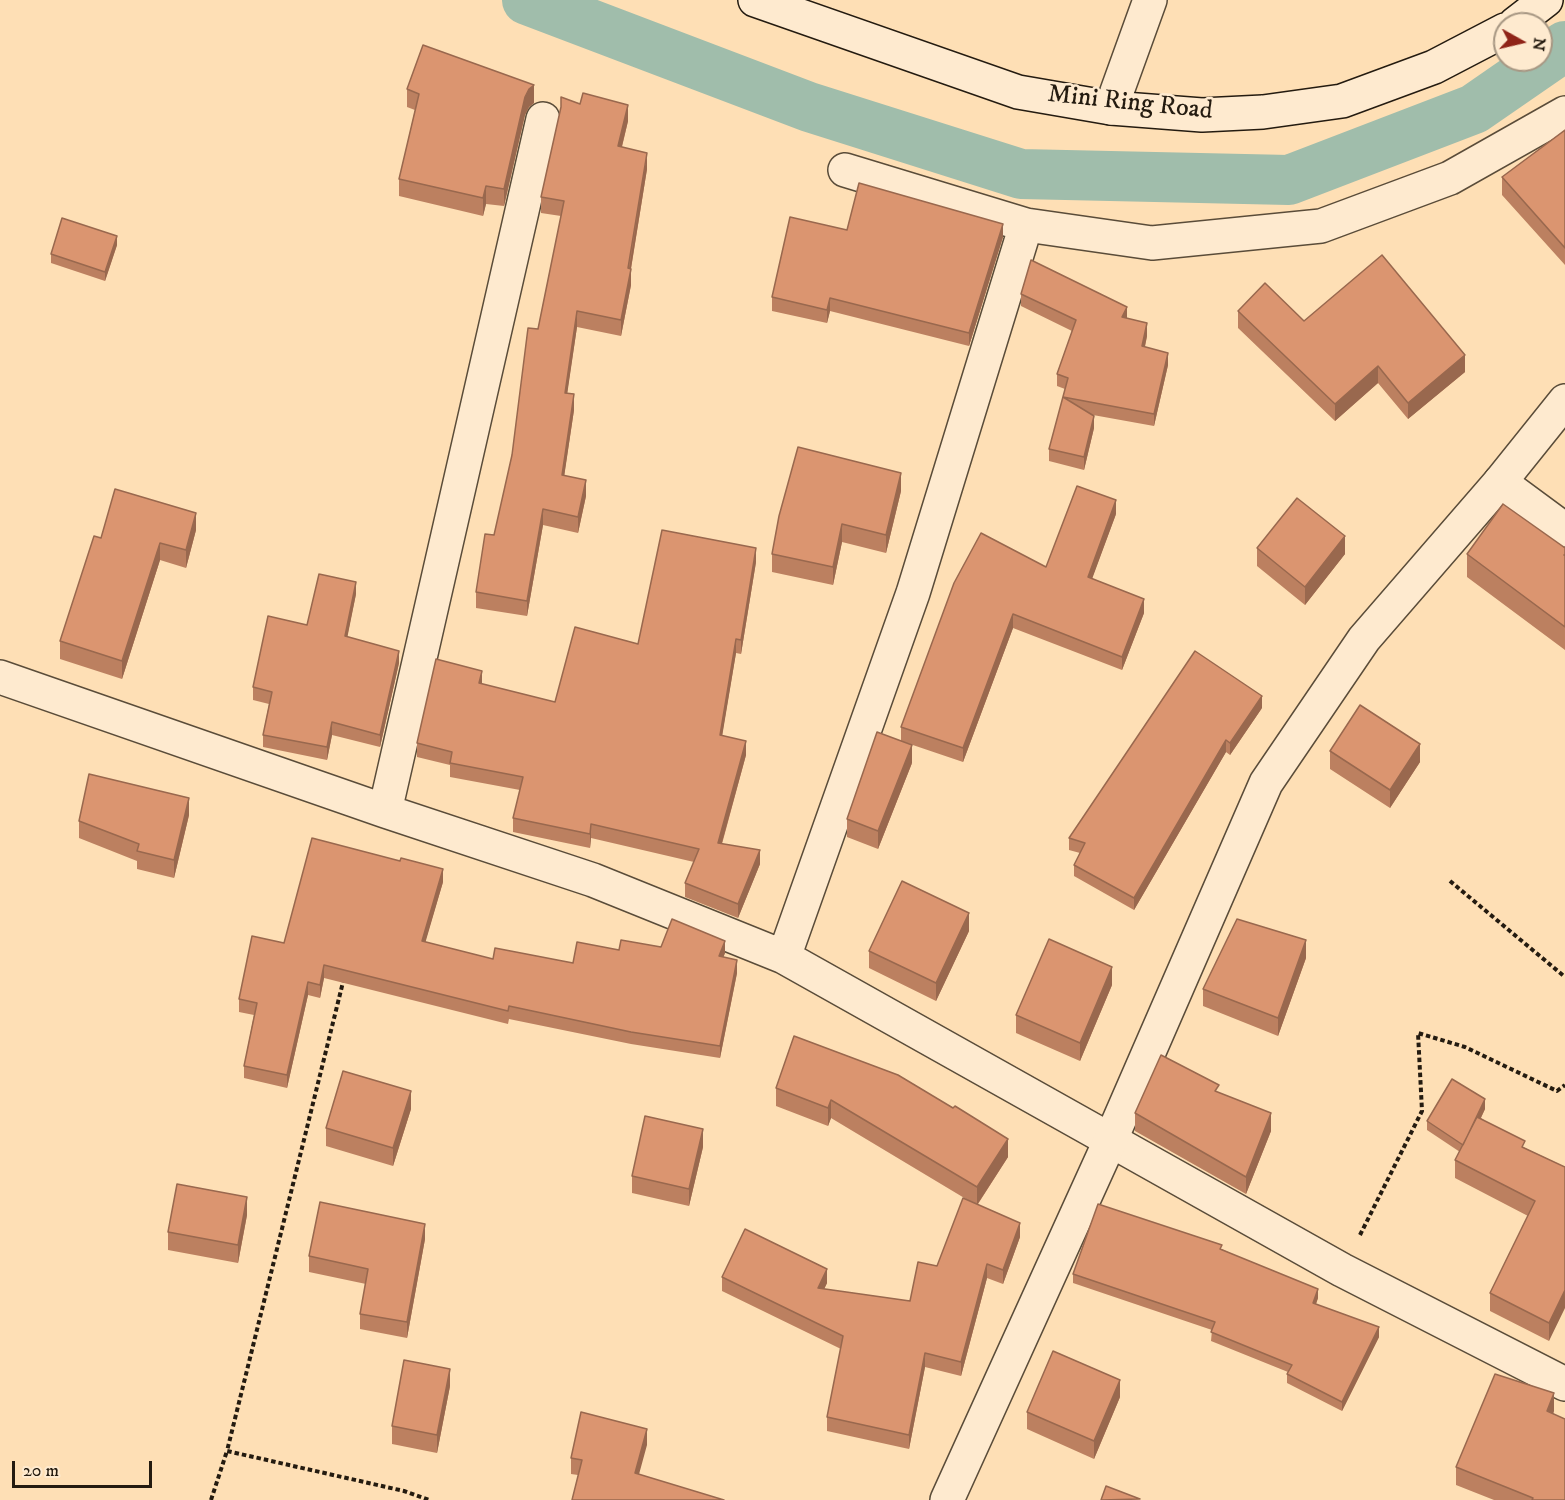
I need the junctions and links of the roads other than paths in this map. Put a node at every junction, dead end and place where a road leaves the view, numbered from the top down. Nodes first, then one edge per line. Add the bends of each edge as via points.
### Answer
1 (755, 0) edge
2 (1150, 0) edge
3 (1546, 0) edge
4 (1530, 12) edge
5 (1493, 36) edge
6 (1111, 108) junction
7 (1565, 113) edge
8 (543, 119) dead end
9 (845, 170) dead end
10 (1026, 225) junction
11 (1565, 401) edge
12 (1500, 482) junction
13 (1565, 530) edge
14 (0, 677) edge
15 (385, 811) junction
16 (784, 957) junction
17 (1112, 1139) junction
18 (1565, 1384) edge
19 (947, 1500) edge

1 - 6 street, Mini Ring Road via 1018,92
2 - 6 street
3 - 4 street
5 - 6 street, Mini Ring Road via 1434,67 1342,100 1263,112 1202,115
7 - 10 street via 1450,177 1321,226 1152,243
8 - 15 street
9 - 10 street
10 - 16 street via 913,594
11 - 12 street
12 - 13 street
12 - 17 street via 1364,639 1266,783
14 - 15 street
15 - 16 street via 592,880
16 - 17 street
17 - 18 street via 1342,1270
17 - 19 street

